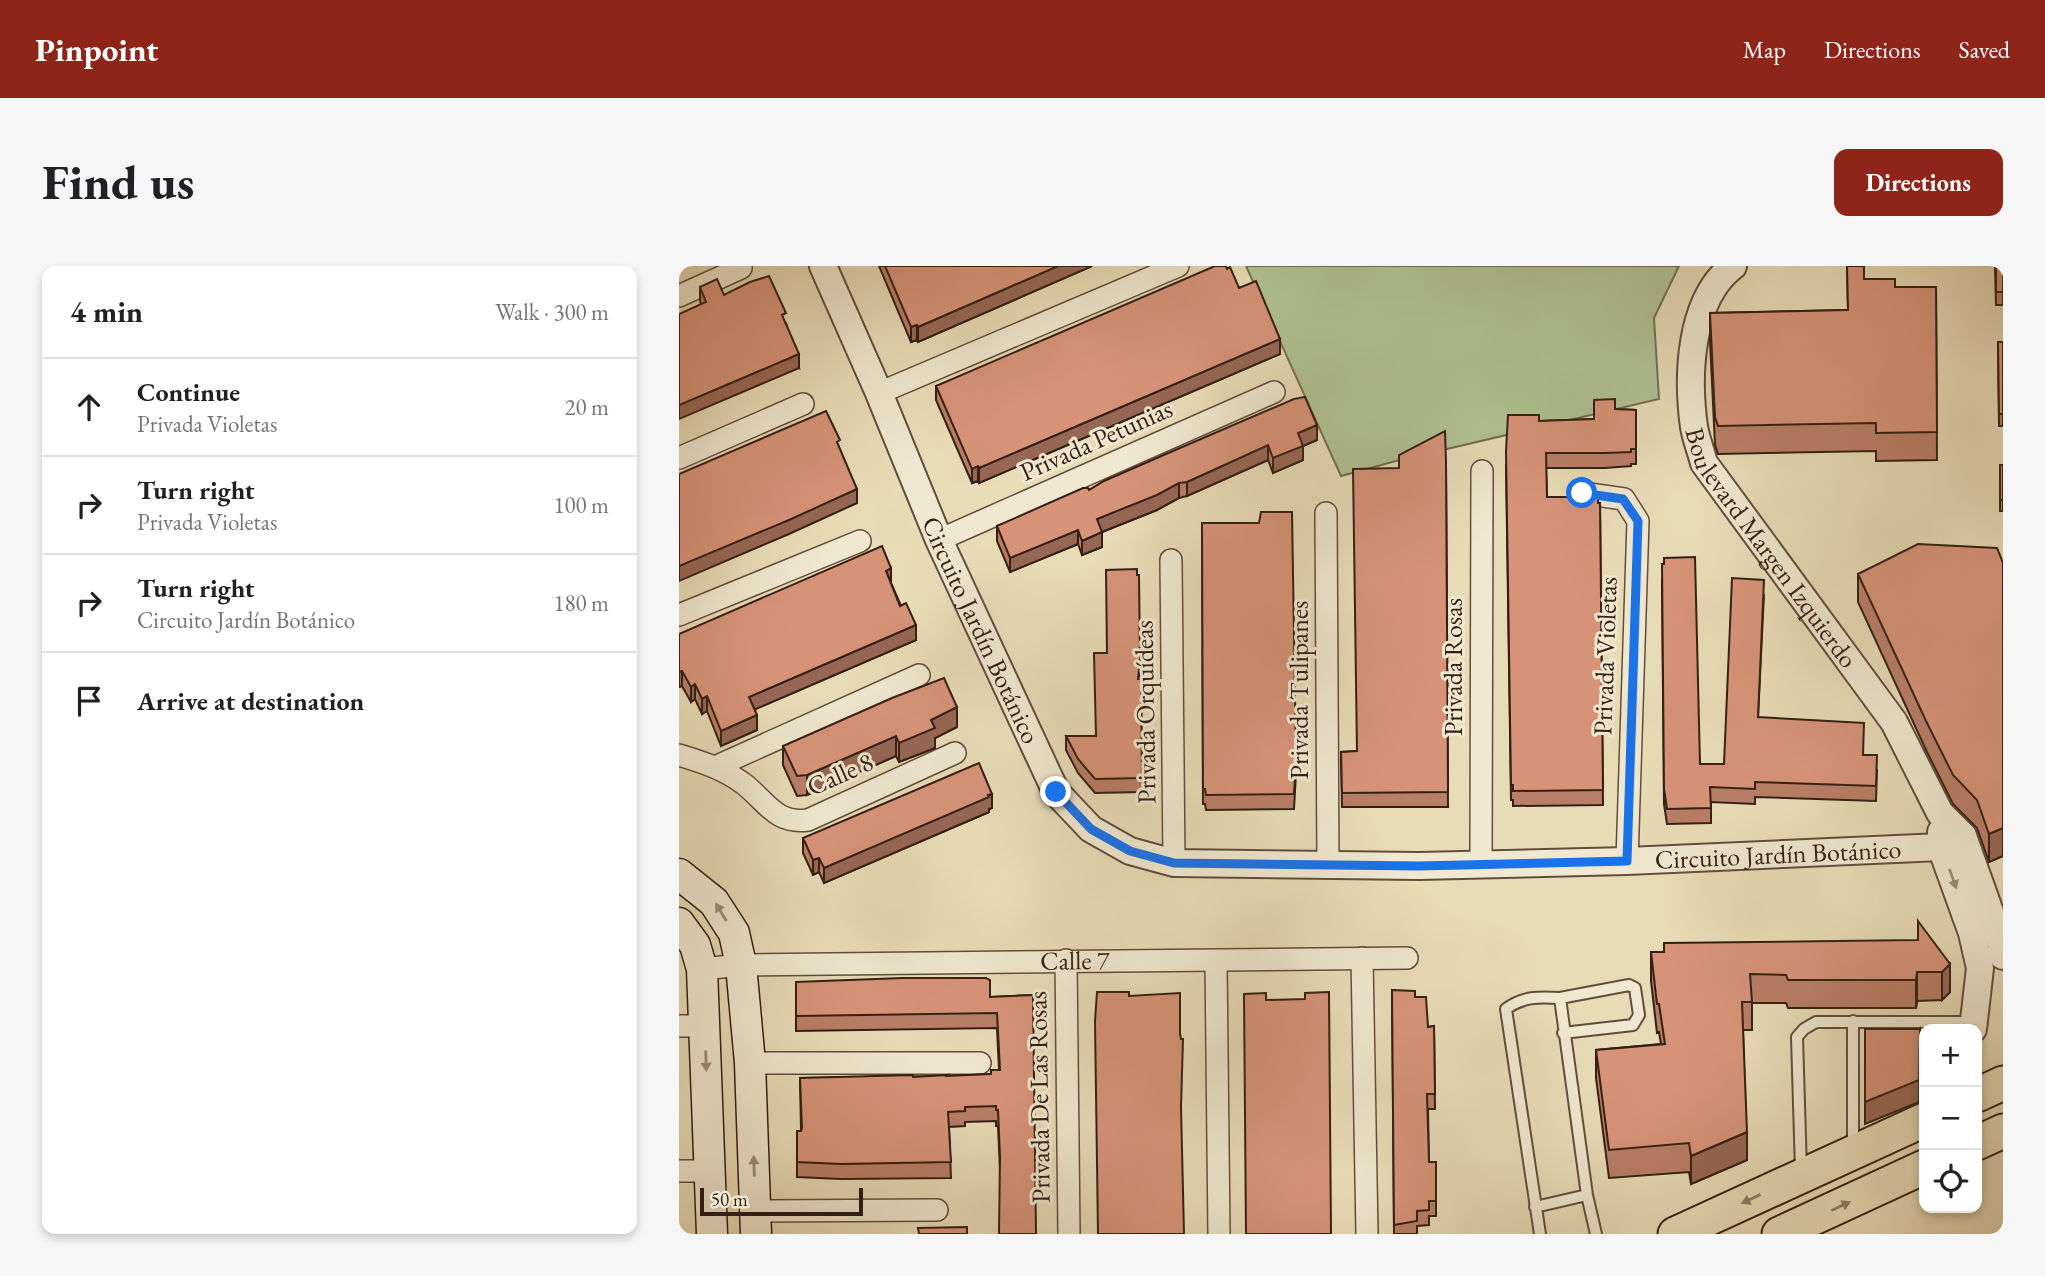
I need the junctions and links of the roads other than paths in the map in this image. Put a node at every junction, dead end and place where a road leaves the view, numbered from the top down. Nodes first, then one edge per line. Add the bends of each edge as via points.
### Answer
1 (823, 266) edge
2 (1178, 266) edge
3 (1733, 266) edge
4 (741, 268) dead end
5 (679, 296) edge
6 (879, 393) junction
7 (1275, 393) dead end
8 (803, 404) dead end
9 (679, 458) edge
10 (1482, 471) dead end
11 (1582, 493) dead end
12 (1326, 513) dead end
13 (939, 540) junction
14 (860, 541) dead end
15 (1171, 560) dead end
16 (679, 615) edge
17 (919, 675) dead end
18 (955, 753) dead end
19 (679, 755) edge
20 (715, 767) junction
21 (1952, 842) junction
22 (1627, 861) junction
23 (1174, 863) junction
24 (1481, 864) junction
25 (1328, 867) junction
26 (679, 874) edge
27 (679, 923) edge
28 (1362, 958) junction
29 (1407, 958) dead end
30 (1066, 960) junction
31 (1216, 961) junction
32 (1995, 962) edge
33 (741, 965) junction
34 (702, 969) junction
35 (1560, 998) junction
36 (1853, 1021) junction
37 (1925, 1024) edge
38 (1974, 1024) edge
39 (692, 1026) edge
40 (1563, 1033) junction
41 (750, 1063) junction
42 (980, 1063) dead end
43 (2003, 1083) edge
44 (1982, 1094) edge
45 (1919, 1122) edge
46 (2003, 1131) edge
47 (1982, 1141) edge
48 (1853, 1152) junction
49 (1919, 1169) edge
50 (679, 1171) edge
51 (710, 1171) junction
52 (1801, 1176) junction
53 (1587, 1195) junction
54 (1535, 1207) junction
55 (937, 1210) dead end
56 (756, 1222) edge
57 (712, 1234) edge
58 (1069, 1234) edge
59 (1219, 1234) edge
60 (1367, 1234) edge
61 (1540, 1234) edge
62 (1596, 1234) edge
63 (1675, 1234) edge
64 (1779, 1234) edge

1 - 6 street, Circuito Jardín Botánico
2 - 6 street
3 - 21 street, Boulevard Margen Izquierdo via 1707,297 1693,346 1690,380 1704,463 1894,722
4 - 5 street
6 - 13 street, Circuito Jardín Botánico
7 - 13 street, Privada Petunias
8 - 9 street
10 - 24 street, Privada Rosas
11 - 22 street, Privada Violetas via 1623,499 1638,521
12 - 25 street, Privada Tulipanes
13 - 23 street, Circuito Jardín Botánico via 1056,792 1091,829 1130,851
14 - 16 street
15 - 23 street, Privada Orquídeas
17 - 20 street
18 - 20 street, Calle 8 via 799,821 774,813 744,784
19 - 20 street, Calle 8
21 - 22 street, Circuito Jardín Botánico
21 - 32 street, Boulevard Margen Izquierdo via 2001,943
22 - 24 street, Circuito Jardín Botánico
23 - 25 street, Circuito Jardín Botánico
24 - 25 street, Circuito Jardín Botánico
33 -> 26 main road via 734,933 714,902
27 - 34 main road via 695,945
28 - 29 street, Calle 7
28 - 31 street, Calle 7
28 - 60 street
30 - 31 street, Calle 7
30 - 33 street, Calle 7
30 - 58 street, Privada De Las Rosas
31 - 59 street
32 - 38 street, Boulevard Margen Izquierdo
33 - 34 street, Calle 7
33 - 41 main road
34 - 39 main road
35 - 40 lane
35 - 40 lane via 1629,985 1635,988 1639,1015 1633,1025
35 - 54 lane via 1536,997 1506,1009
36 - 37 lane
36 - 48 lane
36 - 52 lane via 1816,1022 1797,1037
39 -> 51 main road
40 - 53 lane
41 - 42 street
56 -> 41 main road
43 - 44 main road
45 - 48 main road
46 - 47 main road
48 - 52 main road
64 -> 49 main road
50 - 51 street
51 - 57 main road
52 -> 63 main road
53 - 54 lane
53 - 62 lane
54 - 61 lane
55 - 56 street

